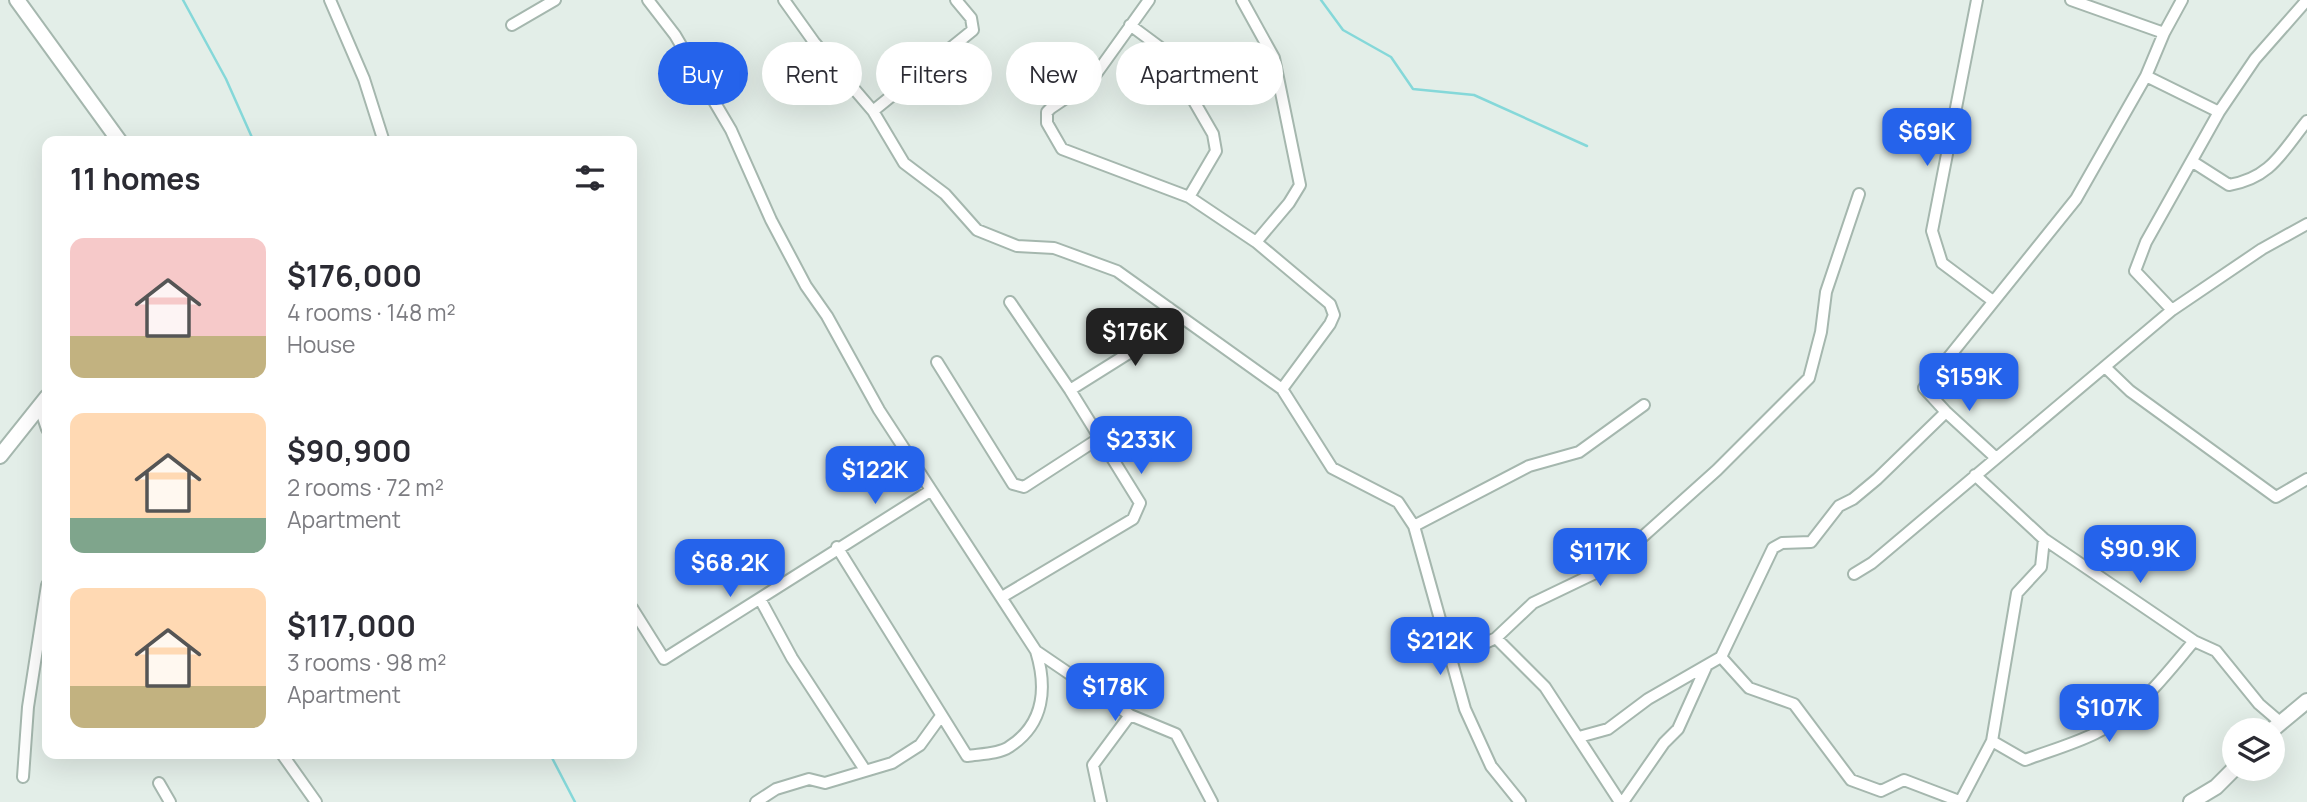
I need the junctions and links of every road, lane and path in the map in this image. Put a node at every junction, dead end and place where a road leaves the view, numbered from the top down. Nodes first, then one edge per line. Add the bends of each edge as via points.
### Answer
1 (17, 0) edge
2 (330, 0) edge
3 (555, 0) edge
4 (648, 0) edge
5 (784, 0) edge
6 (956, 0) edge
7 (1149, 0) edge
8 (1242, 0) edge
9 (1977, 0) edge
10 (2071, 0) edge
11 (2182, 0) edge
12 (2307, 1) edge
13 (512, 24) dead end
14 (1130, 25) junction
15 (2164, 33) junction
16 (2146, 76) junction
17 (873, 111) junction
18 (2219, 112) junction
19 (2307, 121) edge
20 (116, 136) edge
21 (382, 136) edge
22 (2193, 162) junction
23 (1859, 194) dead end
24 (1189, 197) junction
25 (2307, 224) edge
26 (1256, 242) junction
27 (1993, 301) junction
28 (1010, 302) dead end
29 (1169, 308) junction
30 (2172, 310) junction
31 (937, 362) dead end
32 (2105, 367) junction
33 (1282, 389) junction
34 (1070, 390) junction
35 (42, 402) edge
36 (1644, 405) dead end
37 (1945, 412) junction
38 (1098, 439) junction
39 (0, 456) edge
40 (1996, 457) junction
41 (1975, 475) junction
42 (2307, 479) edge
43 (930, 491) junction
44 (1413, 526) junction
45 (2045, 539) junction
46 (837, 547) junction
47 (1854, 574) dead end
48 (1002, 597) junction
49 (760, 599) junction
50 (637, 616) edge
51 (42, 618) edge
52 (1496, 638) junction
53 (2194, 641) junction
54 (1036, 650) junction
55 (1721, 657) junction
56 (1451, 659) junction
57 (1706, 667) junction
58 (2307, 701) edge
59 (1130, 715) junction
60 (941, 716) junction
61 (2270, 718) edge
62 (2285, 719) edge
63 (1579, 737) junction
64 (1992, 741) junction
65 (286, 759) edge
66 (865, 770) junction
67 (23, 776) dead end
68 (2222, 780) edge
69 (159, 783) dead end
70 (170, 802) edge
71 (316, 802) edge
72 (756, 802) edge
73 (1101, 802) edge
74 (1212, 802) edge
75 (1520, 802) edge
76 (1622, 802) edge
77 (1960, 802) edge
78 (2191, 802) edge

1 - 20 street
2 - 21 street
3 - 13 street
4 - 43 street via 675,35 731,130 806,286
5 - 17 street
6 - 17 street via 971,18 973,30
7 - 14 street
8 - 26 street via 1274,58 1300,185
9 - 27 street via 1931,231 1942,263
10 - 15 street
11 - 15 street
12 - 18 street via 2255,59
14 - 24 street via 1165,51 1213,134 1216,151
14 - 24 street via 1091,82 1051,108 1046,123 1062,149
15 - 16 street
16 - 18 street
16 - 27 street via 2077,198
17 - 29 street via 904,163 945,194 977,230 1017,246 1054,248 1117,271
18 - 22 street
19 - 22 street via 2268,169 2250,181 2229,185
22 - 30 street via 2146,242 2135,271
23 - 52 street via 1826,292 1809,378 1717,470 1610,566 1533,603
24 - 26 street
25 - 30 street
26 - 33 street via 1330,304 1334,315
27 - 37 street via 1924,388
28 - 34 street
29 - 33 street
29 - 34 street via 1129,353
30 - 32 street
31 - 38 street via 1013,484 1024,487
32 - 40 street
32 - 42 street via 2130,391 2276,497
33 - 44 street via 1332,468 1398,502
34 - 38 street
35 - 39 street
36 - 44 street via 1579,452 1529,466
37 - 40 street
37 - 55 street via 1877,479 1839,506 1811,542 1782,543 1773,548
38 - 48 street via 1140,503 1133,519
40 - 41 street
41 - 45 street
41 - 47 street
43 - 46 street
43 - 48 street
44 - 56 street
45 - 53 street
45 - 64 street via 2041,567 2017,593
46 - 49 street
46 - 60 street
48 - 54 street
49 - 50 street via 664,659
49 - 66 street via 792,658
51 - 67 street
52 - 56 street
52 - 63 street via 1545,687
53 - 61 street via 2216,651
53 - 64 street via 2150,692 2097,733 2025,760
54 - 59 street
54 - 60 street via 1045,680 1039,706 1028,729 1007,748 967,756
55 - 57 street
55 - 77 street via 1749,688 1794,704 1851,780 1881,791 1904,780
56 - 75 street via 1465,709 1491,766
57 - 63 street via 1648,699 1608,729
57 - 76 street via 1678,729
58 - 62 street
59 - 73 street via 1093,765
59 - 74 street via 1176,734
60 - 66 street via 920,745 892,763
63 - 76 street
64 - 77 street
65 - 71 street
66 - 72 street via 825,783 809,779 776,789
68 - 78 street
69 - 70 street

